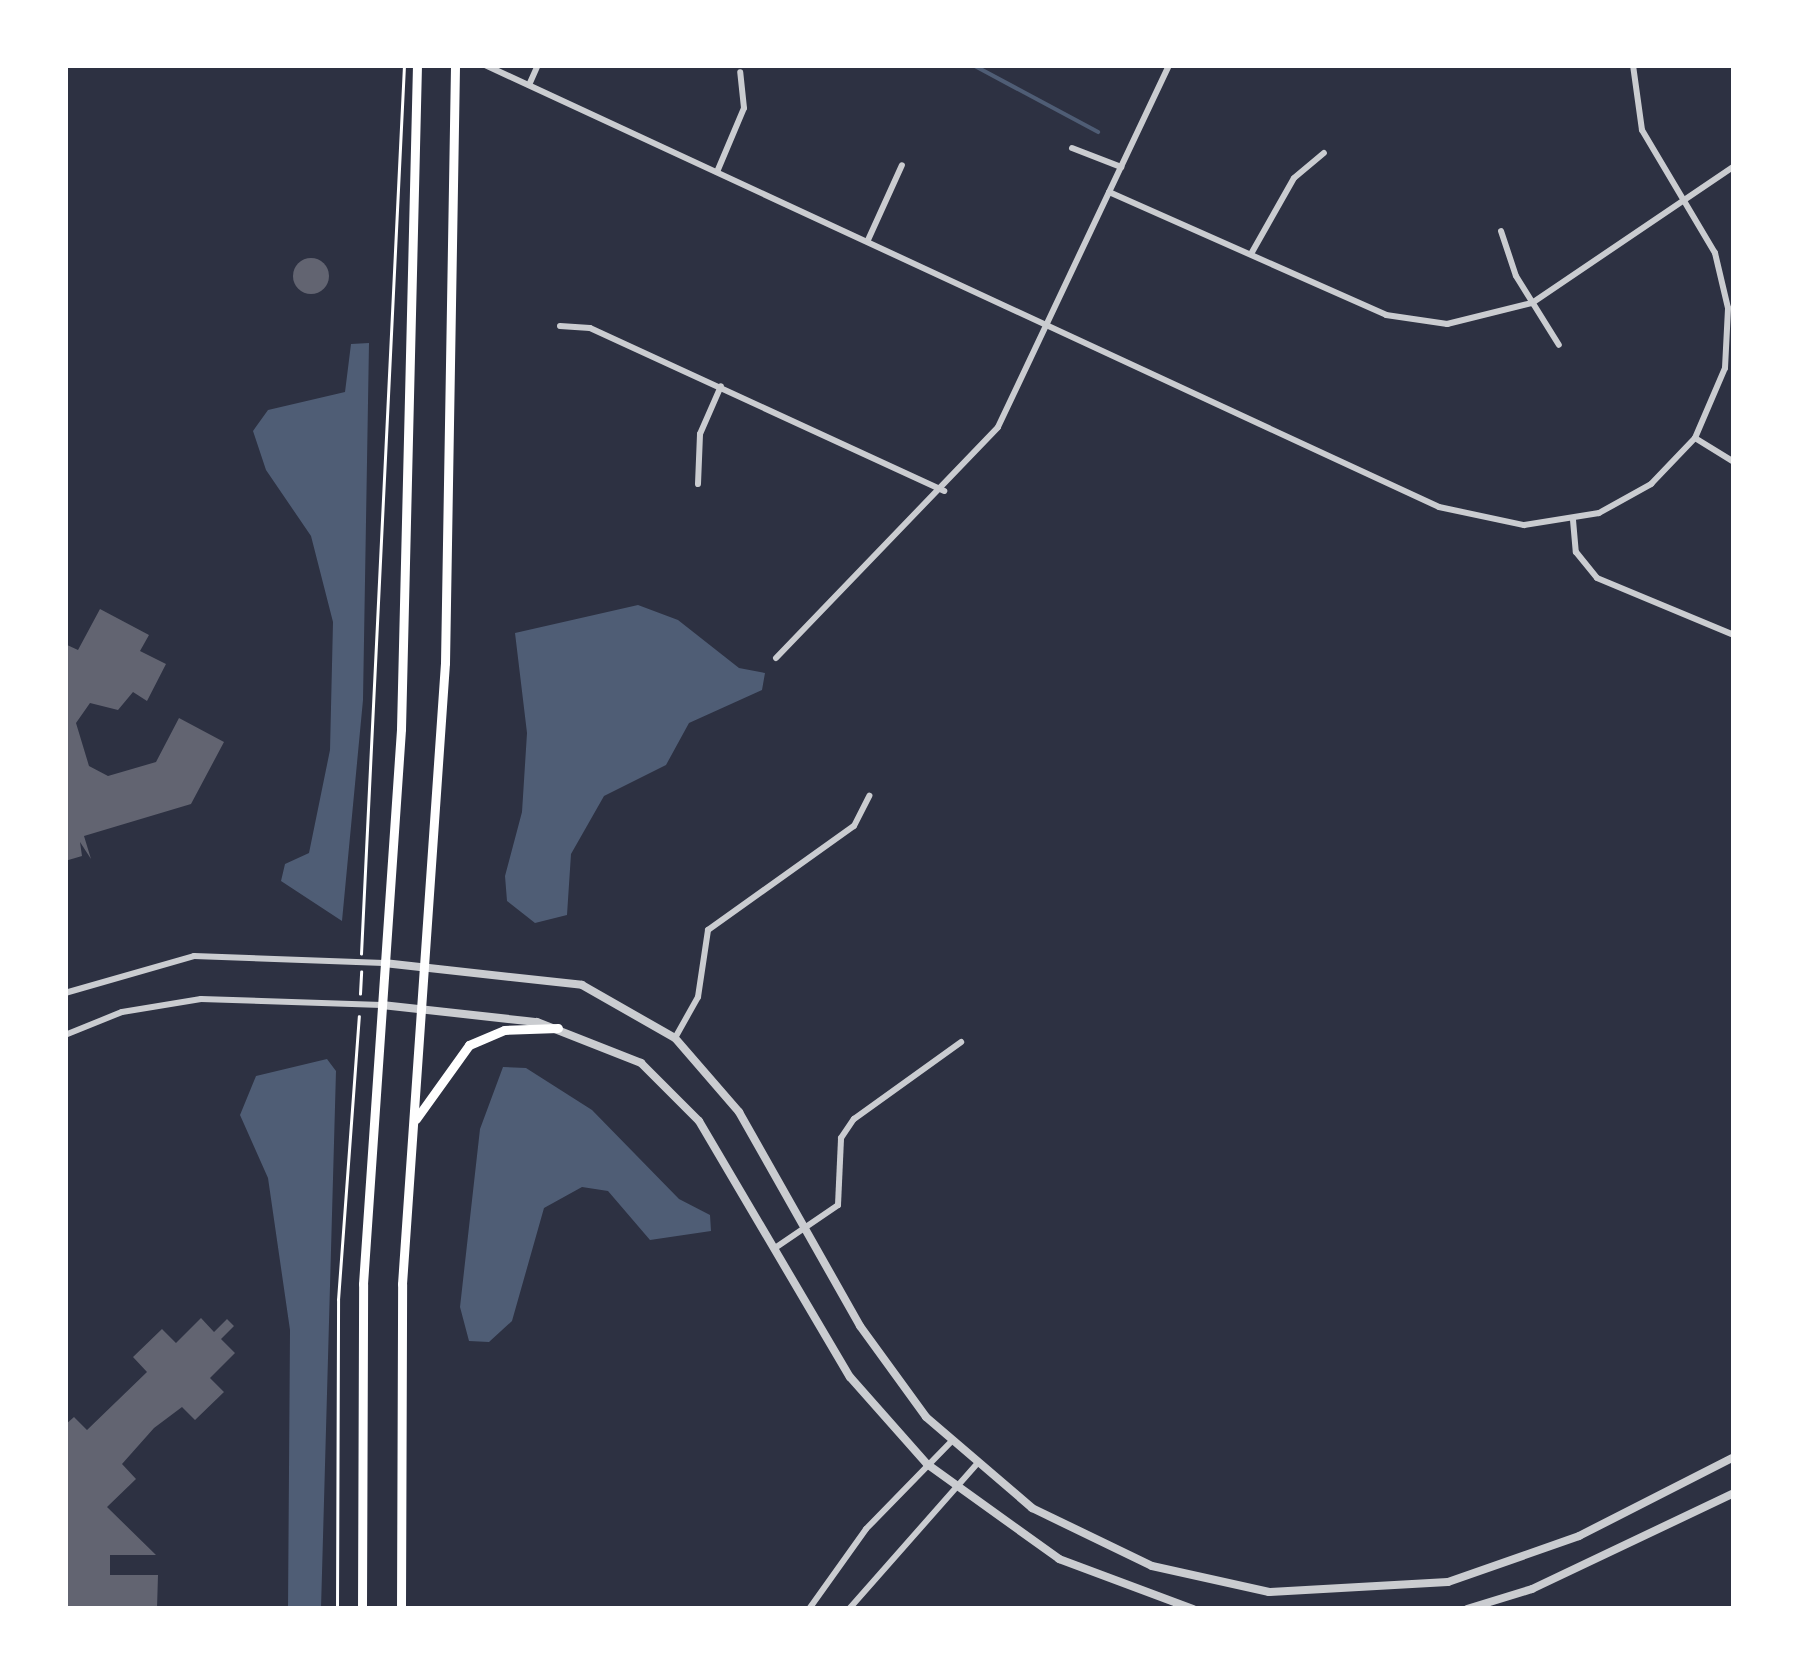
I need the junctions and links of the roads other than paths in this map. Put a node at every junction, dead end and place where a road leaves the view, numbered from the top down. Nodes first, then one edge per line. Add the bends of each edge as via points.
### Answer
1 (417, 65) edge
2 (455, 65) edge
3 (485, 65) edge
4 (538, 65) edge
5 (1168, 65) edge
6 (1634, 65) edge
7 (740, 72) dead end
8 (529, 85) junction
9 (1072, 148) dead end
10 (1324, 153) dead end
11 (902, 164) dead end
12 (1734, 166) edge
13 (1121, 167) junction
14 (717, 172) junction
15 (1109, 192) junction
16 (1686, 198) junction
17 (1502, 231) dead end
18 (868, 240) junction
19 (1251, 254) junction
20 (1532, 303) junction
21 (1731, 307) edge
22 (1048, 325) junction
23 (560, 326) dead end
24 (1559, 344) dead end
25 (721, 386) junction
26 (1695, 438) junction
27 (1734, 462) edge
28 (698, 484) dead end
29 (944, 491) junction
30 (1573, 520) junction
31 (1734, 635) edge
32 (776, 658) dead end
33 (869, 796) dead end
34 (384, 963) junction
35 (426, 966) junction
36 (65, 993) edge
37 (382, 1005) junction
38 (423, 1009) junction
39 (558, 1028) junction
40 (65, 1035) edge
41 (675, 1038) junction
42 (961, 1042) dead end
43 (414, 1122) junction
44 (804, 1229) junction
45 (776, 1248) junction
46 (951, 1442) junction
47 (1734, 1458) edge
48 (927, 1464) junction
49 (976, 1465) junction
50 (952, 1488) junction
51 (1734, 1493) edge
52 (362, 1609) edge
53 (401, 1609) edge
54 (809, 1609) edge
55 (849, 1609) edge
56 (1193, 1609) edge
57 (1467, 1609) edge

1 - 34 main road via 404,656
2 - 35 main road via 446,663
3 - 8 street
4 - 8 street
5 - 13 street
6 - 16 street via 1642,130
7 - 14 street via 744,108
8 - 14 street
9 - 13 street
10 - 19 street via 1294,178
11 - 18 street
12 - 16 street
13 - 15 street
14 - 18 street
15 - 19 street
15 - 22 street
16 - 20 street
16 - 21 street via 1716,253
17 - 20 street
18 - 22 street
19 - 20 street via 1423,323 1476,322
20 - 24 street
21 - 26 street via 1724,368
22 - 29 street via 998,427
22 - 30 street via 1438,508 1494,522
23 - 25 street via 590,328
25 - 28 street via 700,434
25 - 29 street
26 - 27 street
26 - 30 street via 1635,496
29 - 32 street
30 - 31 street via 1576,552 1597,578
33 - 41 street via 854,826 708,930 698,997
34 - 35 street
34 - 36 street via 194,956
34 - 37 main road
35 - 38 main road
35 - 41 street via 582,985
37 - 38 street
37 - 40 street via 200,998 122,1012
37 - 52 main road via 363,1284
38 - 39 street
38 - 43 main road
39 - 43 main road via 504,1030 469,1045
39 - 45 street via 626,1053 680,1098
41 - 44 street via 739,1112
42 - 44 street via 846,1127 840,1202
43 - 53 main road via 402,1284
44 - 45 street
44 - 46 street via 898,1384
45 - 48 street via 850,1376
46 - 48 street
46 - 49 street
47 - 49 street via 1492,1570 1406,1589 1319,1594 1230,1586 1152,1566 1068,1529
48 - 50 street
48 - 54 street
49 - 50 street
50 - 55 street
50 - 56 street via 1059,1559
51 - 57 street via 1532,1589

